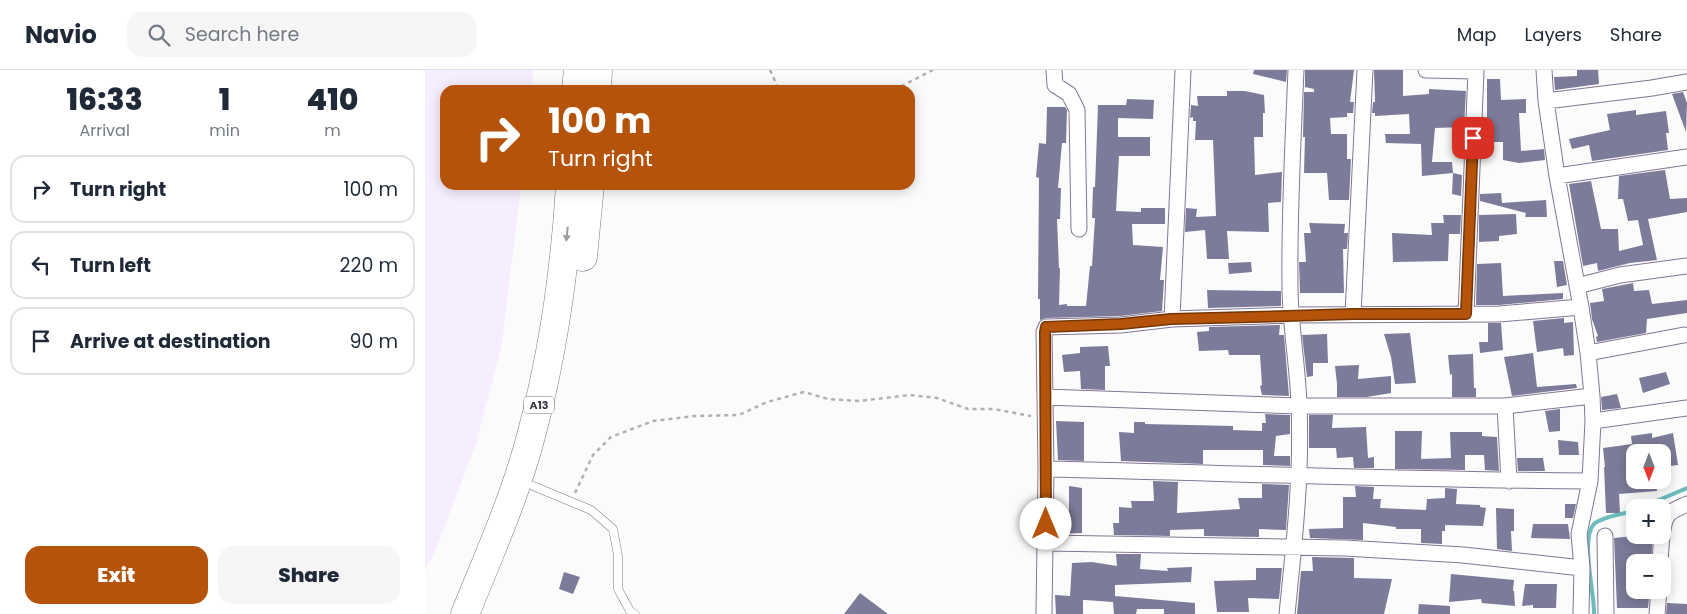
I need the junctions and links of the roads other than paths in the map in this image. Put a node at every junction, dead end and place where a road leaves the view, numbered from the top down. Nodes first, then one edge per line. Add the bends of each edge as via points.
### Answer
1 (578, 70) edge
2 (598, 70) edge
3 (1054, 70) edge
4 (1183, 70) edge
5 (1193, 70) edge
6 (1296, 70) edge
7 (1365, 70) edge
8 (1426, 70) edge
9 (1544, 70) edge
10 (1687, 82) edge
11 (576, 85) edge
12 (597, 85) edge
13 (1546, 101) junction
14 (1687, 157) edge
15 (1557, 176) junction
16 (571, 190) edge
17 (590, 190) edge
18 (1079, 228) dead end
19 (1687, 266) edge
20 (1577, 286) junction
21 (1581, 308) junction
22 (1353, 314) junction
23 (1466, 314) junction
24 (1291, 316) junction
25 (1171, 319) junction
26 (1684, 335) dead end
27 (1588, 353) junction
28 (1592, 396) junction
29 (1045, 397) junction
30 (1299, 406) junction
31 (1505, 406) junction
32 (1687, 408) edge
33 (1593, 421) junction
34 (1046, 469) junction
35 (1298, 475) junction
36 (1509, 481) junction
37 (1590, 481) junction
38 (533, 486) junction
39 (1687, 504) edge
40 (1605, 536) dead end
41 (1045, 543) junction
42 (1294, 548) junction
43 (1661, 554) edge
44 (1581, 568) junction
45 (1658, 599) edge
46 (465, 614) edge
47 (485, 614) edge
48 (635, 614) edge
49 (1044, 614) edge
50 (1287, 614) edge
51 (1581, 614) edge
52 (1606, 614) edge
53 (1657, 614) edge

1 - 11 highway
2 - 12 highway
3 - 18 street via 1055,85 1069,94 1077,110
4 - 5 street
4 - 25 street
6 - 24 street via 1289,260
7 - 22 street
8 - 23 street via 1476,71
9 - 13 street
10 - 13 street
13 - 15 street
14 - 15 street
15 - 20 street
16 -> 46 highway, A13 via 560,296 531,437 507,510
17 - 38 highway, A13 via 579,289 565,372
19 - 20 street via 1621,275
20 - 21 street
21 - 23 street
21 - 27 street
22 - 23 street
22 - 24 street
24 - 25 street
24 - 30 street
25 - 29 street via 1046,327
26 - 27 street
27 - 28 street
28 - 31 street
28 - 33 street
29 - 30 street
29 - 34 street
30 - 31 street
30 - 35 street
31 - 36 street
32 - 33 street
33 - 37 street
34 - 35 street
34 - 41 street
35 - 36 street
35 - 42 street
36 - 37 street
37 - 44 street via 1580,525
38 - 47 highway, A13
38 - 48 lane via 591,510 613,529 618,554 618,589
39 - 43 street via 1667,515
40 - 52 street
41 - 42 street
41 - 49 street
42 - 44 street via 1463,555
42 - 50 street
44 - 51 street
45 - 53 street

